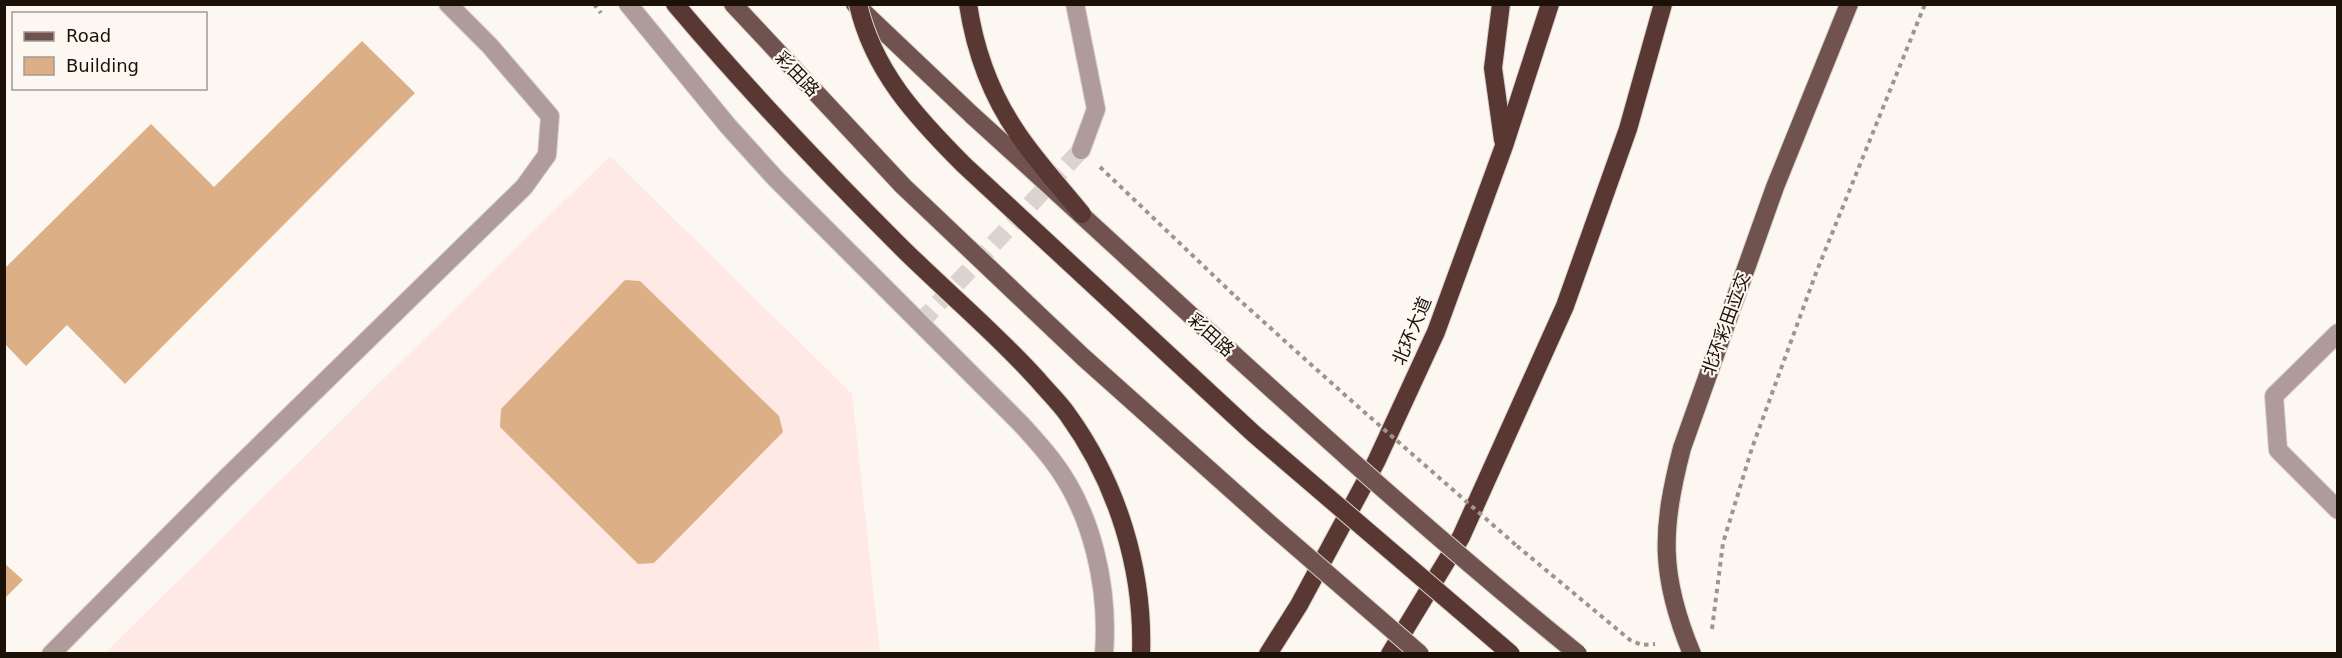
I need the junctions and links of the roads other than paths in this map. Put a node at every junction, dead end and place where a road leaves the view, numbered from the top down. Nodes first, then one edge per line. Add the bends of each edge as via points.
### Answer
1 (448, 4) edge
2 (628, 4) edge
3 (675, 4) edge
4 (733, 4) edge
5 (857, 4) edge
6 (968, 4) edge
7 (1075, 4) edge
8 (1501, 4) edge
9 (1550, 4) edge
10 (1663, 4) edge
11 (1849, 4) edge
12 (1504, 146) junction
13 (1081, 150) tunnel mouth
14 (1082, 214) junction
15 (2337, 333) edge
16 (2337, 510) edge
17 (51, 654) edge
18 (1104, 654) edge
19 (1141, 654) edge
20 (1268, 654) edge
21 (1390, 654) edge
22 (1420, 654) edge
23 (1511, 654) edge
24 (1578, 654) edge
25 (1692, 654) edge

1 - 17 street via 550,116 547,155 524,187
2 - 18 street via 776,179 1022,424 1053,461 1073,494 1091,539 1101,577
3 - 19 highway via 733,73 844,189 1020,360 1067,413 1104,476 1128,540 1141,616
4 - 22 main road, 彩田路, bridge via 903,186 1083,357
5 - 14 main road, 彩田路, bridge
5 - 23 highway, bridge via 863,28 886,75 924,124 964,165 1254,434
6 - 14 highway, bridge via 972,35 988,81 1018,134
7 - 13 street via 1096,109
8 - 12 highway via 1493,68
9 - 12 highway, 北环大道
10 - 21 highway via 1628,129 1565,306 1461,537
11 - 25 main road, 北环彩田立交 via 1772,198 1682,448 1673,484 1665,553 1671,595
12 - 20 highway, 北环大道 via 1436,332 1381,451 1299,605
14 - 24 main road, 彩田路, bridge via 1352,462
15 - 16 street via 2274,396 2278,450

